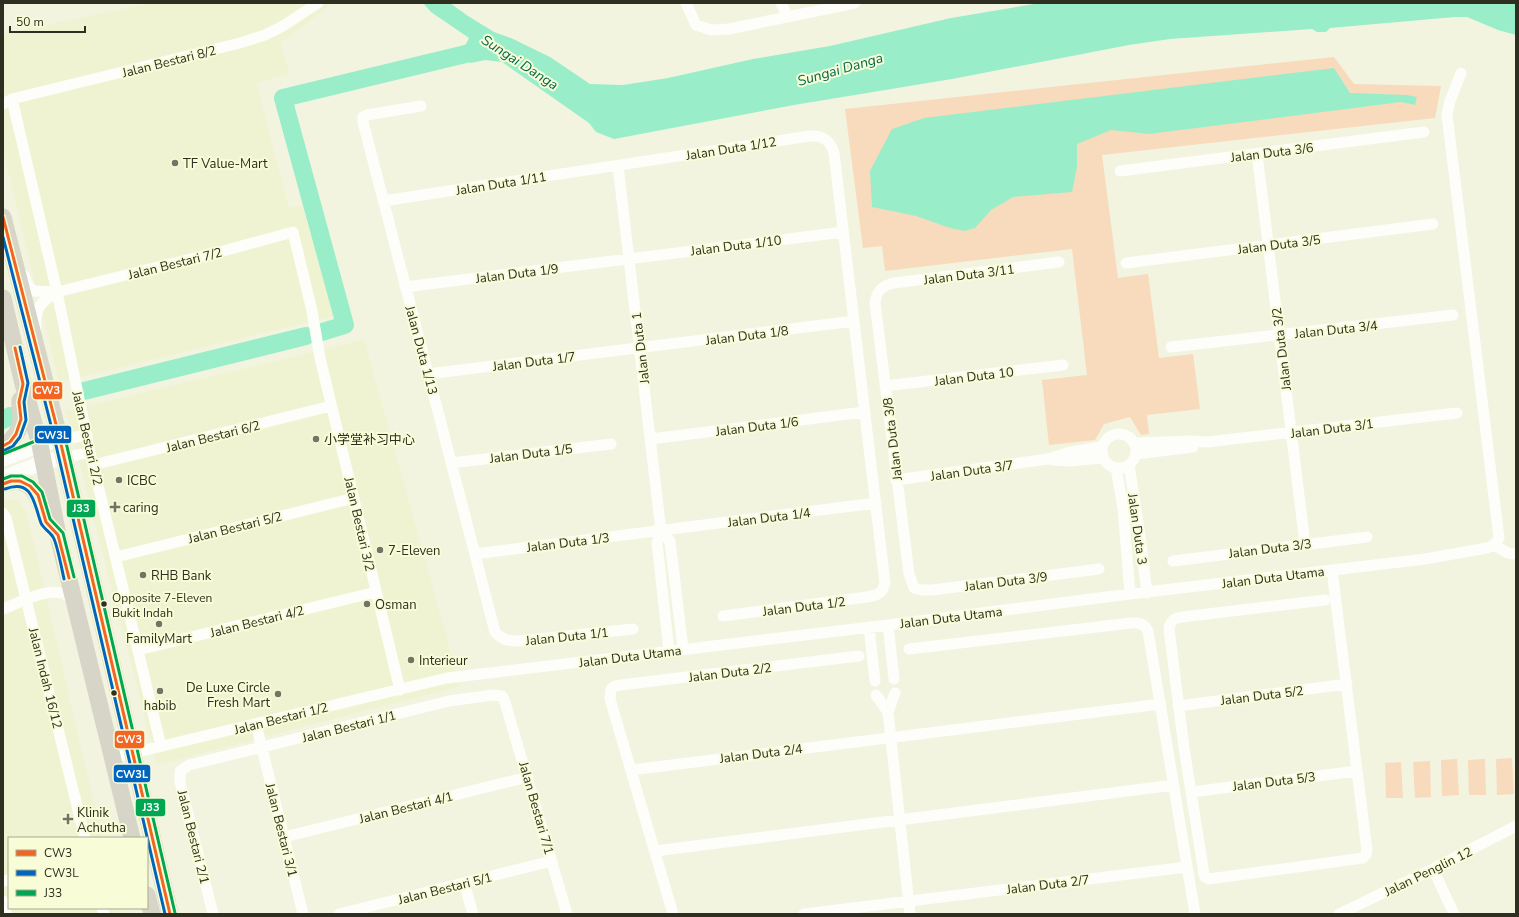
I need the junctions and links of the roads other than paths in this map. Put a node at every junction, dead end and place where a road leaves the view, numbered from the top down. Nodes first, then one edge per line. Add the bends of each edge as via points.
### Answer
1 (318, 3) edge
2 (686, 3) edge
3 (781, 3) edge
4 (855, 3) edge
5 (787, 16) junction
6 (1462, 73) dead end
7 (6, 100) edge
8 (421, 106) dead end
9 (1424, 132) dead end
10 (1258, 154) junction
11 (618, 166) junction
12 (1120, 171) dead end
13 (383, 201) junction
14 (3, 217) edge
15 (1433, 224) dead end
16 (292, 232) joint
17 (843, 232) junction
18 (1268, 245) junction
19 (12, 254) junction
20 (629, 259) junction
21 (1060, 262) dead end
22 (1126, 263) dead end
23 (406, 287) junction
24 (880, 289) joint
25 (56, 292) junction
26 (3, 298) edge
27 (1453, 315) dead end
28 (854, 321) junction
29 (1280, 335) junction
30 (33, 338) junction
31 (1171, 347) dead end
32 (640, 349) junction
33 (1063, 365) dead end
34 (428, 374) junction
35 (23, 384) junction
36 (885, 386) junction
37 (332, 406) junction
38 (864, 412) junction
39 (1457, 413) dead end
40 (1291, 432) junction
41 (87, 435) junction
42 (650, 439) junction
43 (60, 440) junction
44 (611, 444) dead end
45 (40, 445) junction
46 (3, 446) edge
47 (1135, 449) junction
48 (90, 452) junction
49 (1102, 453) junction
50 (64, 458) junction
51 (3, 459) edge
52 (44, 462) junction
53 (451, 463) junction
54 (94, 465) junction
55 (1129, 465) junction
56 (1116, 468) junction
57 (3, 478) edge
58 (896, 480) junction
59 (3, 484) edge
60 (354, 498) junction
61 (876, 503) junction
62 (5, 515) edge
63 (661, 531) junction
64 (58, 535) junction
65 (1367, 536) dead end
66 (1497, 542) junction
67 (1305, 544) junction
68 (475, 554) junction
69 (1516, 554) edge
70 (116, 556) junction
71 (1173, 560) dead end
72 (1099, 570) dead end
73 (1332, 570) junction
74 (914, 588) joint
75 (376, 592) junction
76 (1147, 593) junction
77 (1130, 594) junction
78 (27, 599) junction
79 (1325, 600) dead end
80 (76, 608) junction
81 (3, 609) edge
82 (723, 616) dead end
83 (888, 625) junction
84 (869, 627) junction
85 (633, 629) dead end
86 (501, 639) joint
87 (683, 649) junction
88 (909, 649) dead end
89 (138, 650) junction
90 (669, 651) junction
91 (859, 656) dead end
92 (894, 679) dead end
93 (875, 681) dead end
94 (1346, 684) junction
95 (400, 690) junction
96 (895, 693) dead end
97 (876, 695) dead end
98 (506, 703) joint
99 (1161, 704) junction
100 (1178, 706) junction
101 (888, 712) junction
102 (256, 724) junction
103 (890, 737) junction
104 (161, 746) junction
105 (261, 747) junction
106 (133, 753) junction
107 (112, 758) junction
108 (189, 765) joint
109 (631, 770) junction
110 (1357, 771) junction
111 (528, 777) junction
112 (1174, 785) junction
113 (1191, 792) junction
114 (900, 820) junction
115 (1516, 826) edge
116 (85, 837) edge
117 (132, 837) edge
118 (284, 837) junction
119 (655, 851) junction
120 (552, 861) junction
121 (1187, 867) junction
122 (1433, 869) junction
123 (464, 883) junction
124 (148, 900) edge
125 (3, 901) edge
126 (909, 901) junction
127 (6, 914) edge
128 (152, 914) edge
129 (170, 914) edge
130 (213, 914) edge
131 (303, 914) edge
132 (338, 914) edge
133 (473, 914) edge
134 (567, 914) edge
135 (672, 914) edge
136 (804, 914) edge
137 (910, 914) edge
138 (1195, 914) edge
139 (1339, 914) edge
140 (1454, 914) edge

1 - 7 street, Jalan Bestari 8/2 via 283,26 240,43
2 - 5 street via 696,25 711,30 729,29
3 - 5 street
4 - 5 street
6 - 66 street via 1447,115
7 - 25 street, Jalan Bestari 2/2
8 - 13 street, Jalan Duta 1/13 via 363,117
9 - 10 street, Jalan Duta 3/6
10 - 12 street, Jalan Duta 3/6
10 - 18 street, Jalan Duta 3/2
11 - 13 street, Jalan Duta 1/11
11 - 17 street, Jalan Duta 1/12 via 819,135 829,142 834,153
11 - 20 street, Jalan Duta 1
13 - 23 street, Jalan Duta 1/13
14 - 19 main road
15 - 18 street, Jalan Duta 3/5
16 - 25 street, Jalan Bestari 7/2
16 - 37 street, Jalan Bestari 3/2
17 - 20 street, Jalan Duta 1/10
17 - 28 street
18 - 22 street, Jalan Duta 3/5
18 - 29 street, Jalan Duta 3/2
19 - 25 street, Jalan Bestari 7/2 via 29,287 34,291
19 - 30 main road
20 - 23 street, Jalan Duta 1/9
20 - 32 street, Jalan Duta 1
21 - 24 street, Jalan Duta 3/11 via 886,285
23 - 34 street, Jalan Duta 1/13
24 - 36 street, Jalan Duta 3/8 via 875,304
25 - 30 street, Jalan Bestari 7/2 via 37,308
25 - 41 street, Jalan Bestari 2/2
26 - 35 main road
27 - 29 street, Jalan Duta 3/4
28 - 32 street, Jalan Duta 1/8
28 - 38 street
29 - 31 street, Jalan Duta 3/4
29 - 40 street, Jalan Duta 3/2
30 - 43 main road
32 - 34 street, Jalan Duta 1/7
32 - 42 street, Jalan Duta 1
33 - 36 street, Jalan Duta 10
34 - 53 street, Jalan Duta 1/13
35 - 45 main road
35 - 46 main road via 19,402 20,426 10,442
36 - 58 street, Jalan Duta 3/8
37 - 54 street, Jalan Bestari 6/2
37 - 60 street, Jalan Bestari 3/2
38 - 42 street, Jalan Duta 1/6
38 - 61 street
39 - 40 street, Jalan Duta 3/1
40 - 47 street, Jalan Duta 3/1
40 - 67 street, Jalan Duta 3/2
41 - 43 street
41 - 48 street, Jalan Bestari 2/2
42 - 63 street, Jalan Duta 1
43 - 45 main road
43 - 50 main road
44 - 53 street, Jalan Duta 1/5
45 - 51 main road
45 - 52 main road
47 - 49 street via 1131,438 1114,434 1104,441
47 - 55 street via 1134,461
48 - 50 street
48 - 54 street, Jalan Bestari 2/2
49 - 56 street via 1108,465
49 - 58 street, Jalan Duta 3/7 via 1070,452 1048,459
50 - 52 main road
50 - 106 main road
52 - 57 main road
52 - 64 main road
53 - 68 street, Jalan Duta 1/13
54 - 70 street, Jalan Bestari 2/2
55 - 56 street
55 - 76 street, Jalan Duta 3
56 - 77 street, Jalan Duta 3
58 - 74 street, Jalan Duta 3/8 via 909,574
59 - 64 main road via 20,481 30,486 38,495 46,522
60 - 70 street, Jalan Bestari 5/2
60 - 75 street, Jalan Bestari 3/2
61 - 63 street, Jalan Duta 1/4
61 - 82 street, Jalan Duta 1/2 via 885,572 883,590 877,595
62 - 78 street, Jalan Indah 16/12
63 - 68 street, Jalan Duta 1/3
63 - 87 street, Jalan Duta 1 via 670,541
63 - 90 street, Jalan Duta 1 via 657,543
64 - 80 main road
65 - 67 street, Jalan Duta 3/3
66 - 69 street via 1506,553
66 - 73 street, Jalan Duta Utama via 1487,548 1425,559
67 - 71 street, Jalan Duta 3/3
68 - 86 street, Jalan Duta 1/13 via 495,632
70 - 89 street, Jalan Bestari 2/2
72 - 74 street, Jalan Duta 3/9 via 932,590
73 - 76 street, Jalan Duta Utama
73 - 94 street
75 - 89 street, Jalan Bestari 4/2
75 - 95 street, Jalan Bestari 3/2
76 - 77 street, Jalan Duta Utama
77 - 83 street, Jalan Duta Utama
78 - 80 street via 60,592 68,597
78 - 81 street
78 - 116 street, Jalan Indah 16/12
79 - 100 street via 1172,620 1168,629
80 - 107 main road
83 - 84 street, Jalan Duta Utama
83 - 92 street
84 - 87 street, Jalan Duta Utama
84 - 93 street
85 - 86 street, Jalan Duta 1/1 via 519,641
87 - 90 street, Jalan Duta Utama
88 - 99 street via 1137,622 1146,626 1148,632
89 - 104 street, Jalan Bestari 2/2
90 - 95 street, Jalan Duta Utama via 447,678
91 - 109 street, Jalan Duta 2/2 via 615,686 611,689 610,698
94 - 100 street, Jalan Duta 5/2
94 - 110 street
95 - 102 street, Jalan Bestari 1/2
96 - 101 street
97 - 101 street
98 - 105 street, Jalan Bestari 1/1 via 502,696 498,695 449,701
98 - 111 street, Jalan Bestari 7/1
99 - 103 street, Jalan Duta 2/4
99 - 112 street
100 - 113 street
101 - 103 street
102 - 104 street, Jalan Bestari 1/2
102 - 105 street, Jalan Bestari 3/1
103 - 109 street, Jalan Duta 2/4
103 - 114 street
104 - 106 street
105 - 108 street, Jalan Bestari 1/1
105 - 118 street, Jalan Bestari 3/1
106 - 107 street
106 - 129 main road
107 - 117 main road
108 - 130 street, Jalan Bestari 2/1 via 180,771 180,782
109 - 119 street
110 - 113 street, Jalan Duta 5/3
110 - 113 street via 1367,851 1363,858 1214,879 1209,879 1204,874
111 - 118 street, Jalan Bestari 4/1
111 - 120 street, Jalan Bestari 7/1
112 - 114 street
112 - 121 street
114 - 119 street
114 - 126 street
115 - 122 street, Jalan Penglin 12
118 - 131 street, Jalan Bestari 3/1
119 - 135 street
120 - 123 street, Jalan Bestari 5/1
120 - 134 street, Jalan Bestari 7/1
121 - 126 street, Jalan Duta 2/7
121 - 138 street
122 - 139 street, Jalan Penglin 12
122 - 140 street
123 - 132 street, Jalan Bestari 5/1
123 - 133 street
124 - 128 main road
125 - 127 street
126 - 136 street, Jalan Duta 2/7
126 - 137 street

